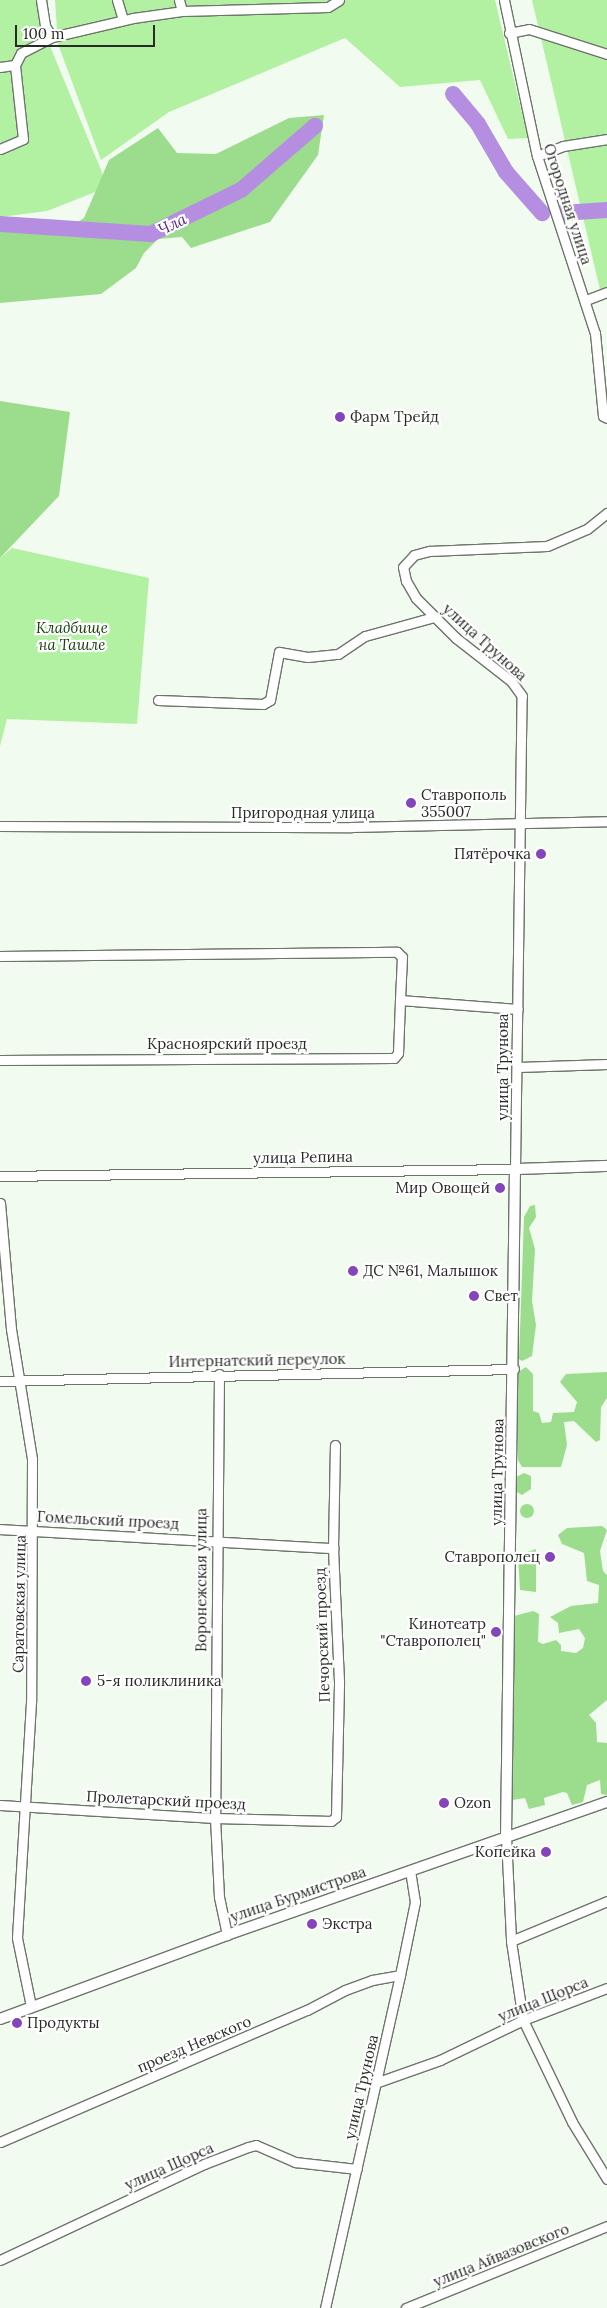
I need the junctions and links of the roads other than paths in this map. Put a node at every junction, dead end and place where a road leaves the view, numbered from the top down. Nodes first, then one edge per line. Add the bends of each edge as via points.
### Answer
1 (40, 0) edge
2 (117, 0) edge
3 (179, 0) edge
4 (339, 0) edge
5 (504, 0) edge
6 (242, 4) edge
7 (301, 4) edge
8 (182, 11) junction
9 (123, 20) junction
10 (509, 32) junction
11 (52, 37) junction
12 (607, 54) edge
13 (15, 65) junction
14 (0, 67) edge
15 (607, 139) edge
16 (0, 149) edge
17 (537, 156) junction
18 (607, 292) edge
19 (586, 300) junction
20 (605, 417) edge
21 (607, 513) edge
22 (434, 617) junction
23 (158, 700) dead end
24 (607, 821) edge
25 (522, 822) junction
26 (0, 826) edge
27 (0, 956) edge
28 (400, 1000) junction
29 (518, 1009) junction
30 (0, 1060) edge
31 (607, 1064) edge
32 (518, 1067) junction
33 (607, 1166) edge
34 (515, 1169) junction
35 (0, 1176) edge
36 (0, 1203) edge
37 (514, 1369) junction
38 (219, 1374) junction
39 (0, 1381) edge
40 (22, 1381) junction
41 (336, 1445) dead end
42 (0, 1529) edge
43 (34, 1530) junction
44 (215, 1540) junction
45 (333, 1548) junction
46 (607, 1802) edge
47 (0, 1805) edge
48 (25, 1805) junction
49 (214, 1818) junction
50 (332, 1821) joint
51 (506, 1838) junction
52 (410, 1871) junction
53 (607, 1901) edge
54 (227, 1935) junction
55 (511, 1941) junction
56 (400, 1975) junction
57 (607, 1988) edge
58 (31, 2006) junction
59 (0, 2019) edge
60 (524, 2020) junction
61 (378, 2082) junction
62 (0, 2142) edge
63 (357, 2169) junction
64 (607, 2179) edge
65 (607, 2226) edge
66 (0, 2260) edge
67 (324, 2308) edge
68 (406, 2308) edge

1 - 11 street via 45,26
2 - 9 street
3 - 8 street
4 - 7 street via 328,7
5 - 10 street, Огородная улица
6 - 7 street
6 - 8 street
8 - 9 street
9 - 11 street
10 - 12 street via 529,29
10 - 17 street, Огородная улица
11 - 13 street via 21,53
13 - 14 street
13 - 16 street via 23,139
15 - 17 street via 563,146
17 - 19 street, Огородная улица
18 - 19 street
19 - 20 street, Огородная улица via 599,361
21 - 22 street, улица Трунова via 587,529 547,546 460,548 414,555 406,562 403,574 416,598
22 - 23 street via 365,636 338,654 308,657 279,652 270,700 263,704
22 - 25 street, улица Трунова via 511,681 522,696
24 - 25 street, Пригородная улица
25 - 26 street, Пригородная улица via 351,827
25 - 29 street, улица Трунова
27 - 28 street, Красноярский проезд via 397,952 402,957
28 - 29 street
28 - 30 street, Красноярский проезд via 398,1053 394,1058
29 - 32 street, улица Трунова
31 - 32 street
32 - 34 street, улица Трунова
33 - 34 street, улица Репина
34 - 35 street, улица Репина
34 - 37 street, улица Трунова
36 - 40 street, Саратовская улица via 12,1329
37 - 38 street, Интернатский переулок
37 - 51 street, улица Трунова
38 - 40 street, Интернатский переулок
38 - 44 street, Воронежская улица
39 - 40 street, Интернатский переулок
40 - 43 street, Саратовская улица via 32,1459
41 - 45 street, Печорский проезд
42 - 43 street, Гомельский проезд
43 - 44 street, Гомельский проезд
43 - 48 street, Саратовская улица via 31,1702
44 - 45 street, Гомельский проезд
44 - 49 street, Воронежская улица
45 - 50 street, Печорский проезд via 339,1681 336,1817
46 - 51 street, улица Бурмистрова
47 - 48 street, Пролетарский проезд
48 - 49 street, Пролетарский проезд
48 - 58 street, Саратовская улица via 17,1938
49 - 50 street, Пролетарский проезд
49 - 54 street, Воронежская улица via 219,1897
51 - 52 street, улица Бурмистрова
51 - 55 street
52 - 54 street, улица Бурмистрова
52 - 56 street, улица Трунова via 414,1902
53 - 55 street
54 - 58 street, улица Бурмистрова
55 - 60 street
56 - 61 street, улица Трунова
56 - 62 street, проезд Невского via 372,1980 345,1990 307,2010
57 - 60 street, улица Щорса
58 - 59 street, улица Бурмистрова
60 - 61 street, улица Щорса via 440,2060
60 - 64 street via 572,2122
61 - 63 street, улица Трунова
63 - 66 street, улица Щорса via 295,2162 256,2145 248,2147 204,2164
63 - 67 street, улица Трунова
65 - 68 street, улица Айвазовского

